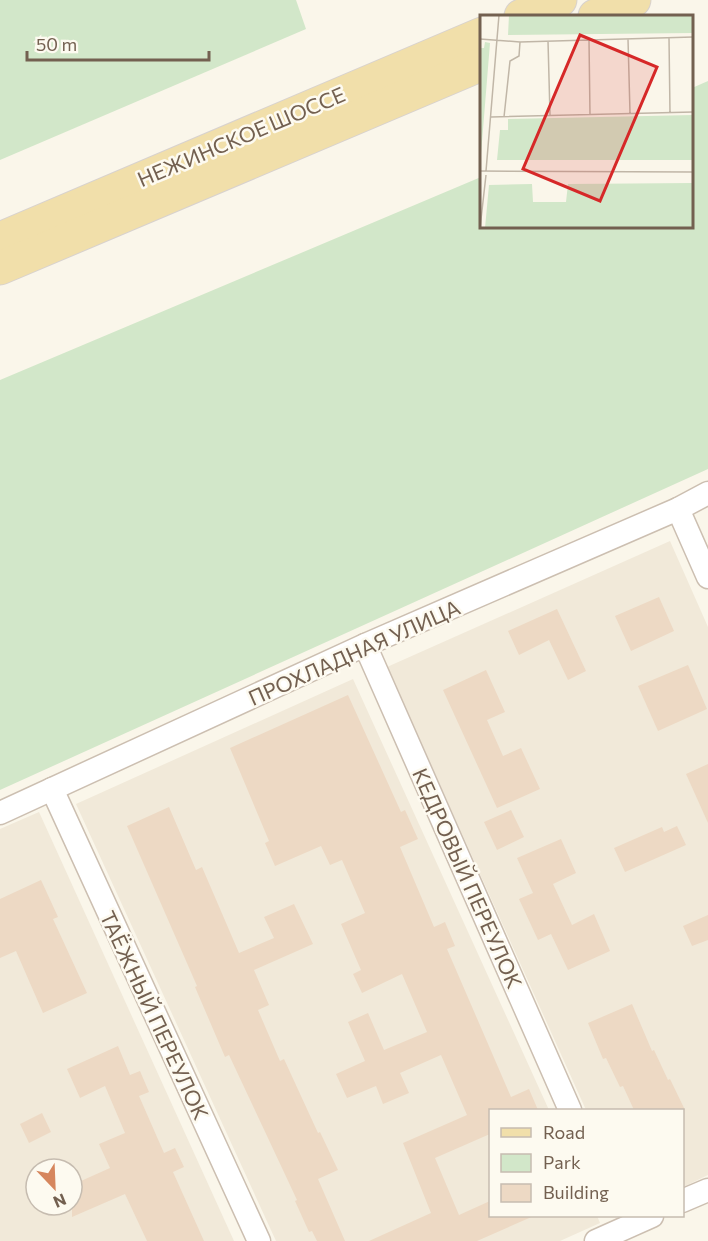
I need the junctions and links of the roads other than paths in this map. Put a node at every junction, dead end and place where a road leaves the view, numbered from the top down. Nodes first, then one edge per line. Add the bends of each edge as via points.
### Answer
1 (560, 0) edge
2 (634, 0) edge
3 (523, 15) edge
4 (597, 15) edge
5 (480, 35) edge
6 (480, 65) edge
7 (0, 239) edge
8 (0, 268) edge
9 (708, 493) edge
10 (678, 509) junction
11 (708, 577) edge
12 (365, 645) junction
13 (52, 789) junction
14 (0, 813) edge
15 (570, 1109) edge
16 (708, 1190) edge
17 (684, 1200) edge
18 (643, 1217) edge
19 (619, 1222) edge
20 (259, 1241) edge
21 (596, 1241) edge

1 - 3 main road
2 - 4 main road
5 - 7 main road, НЕЖИНСКОЕ ШОССЕ
6 - 8 main road, НЕЖИНСКОЕ ШОССЕ
9 - 10 street, ПРОХЛАДНАЯ УЛИЦА
10 - 11 street
10 - 12 street, ПРОХЛАДНАЯ УЛИЦА
12 - 13 street, ПРОХЛАДНАЯ УЛИЦА
12 - 15 street, КЕДРОВЫЙ ПЕРЕУЛОК
13 - 14 street, ПРОХЛАДНАЯ УЛИЦА
13 - 20 street, ТАЁЖНЫЙ ПЕРЕУЛОК
16 - 17 street
18 - 19 street
19 - 21 street

